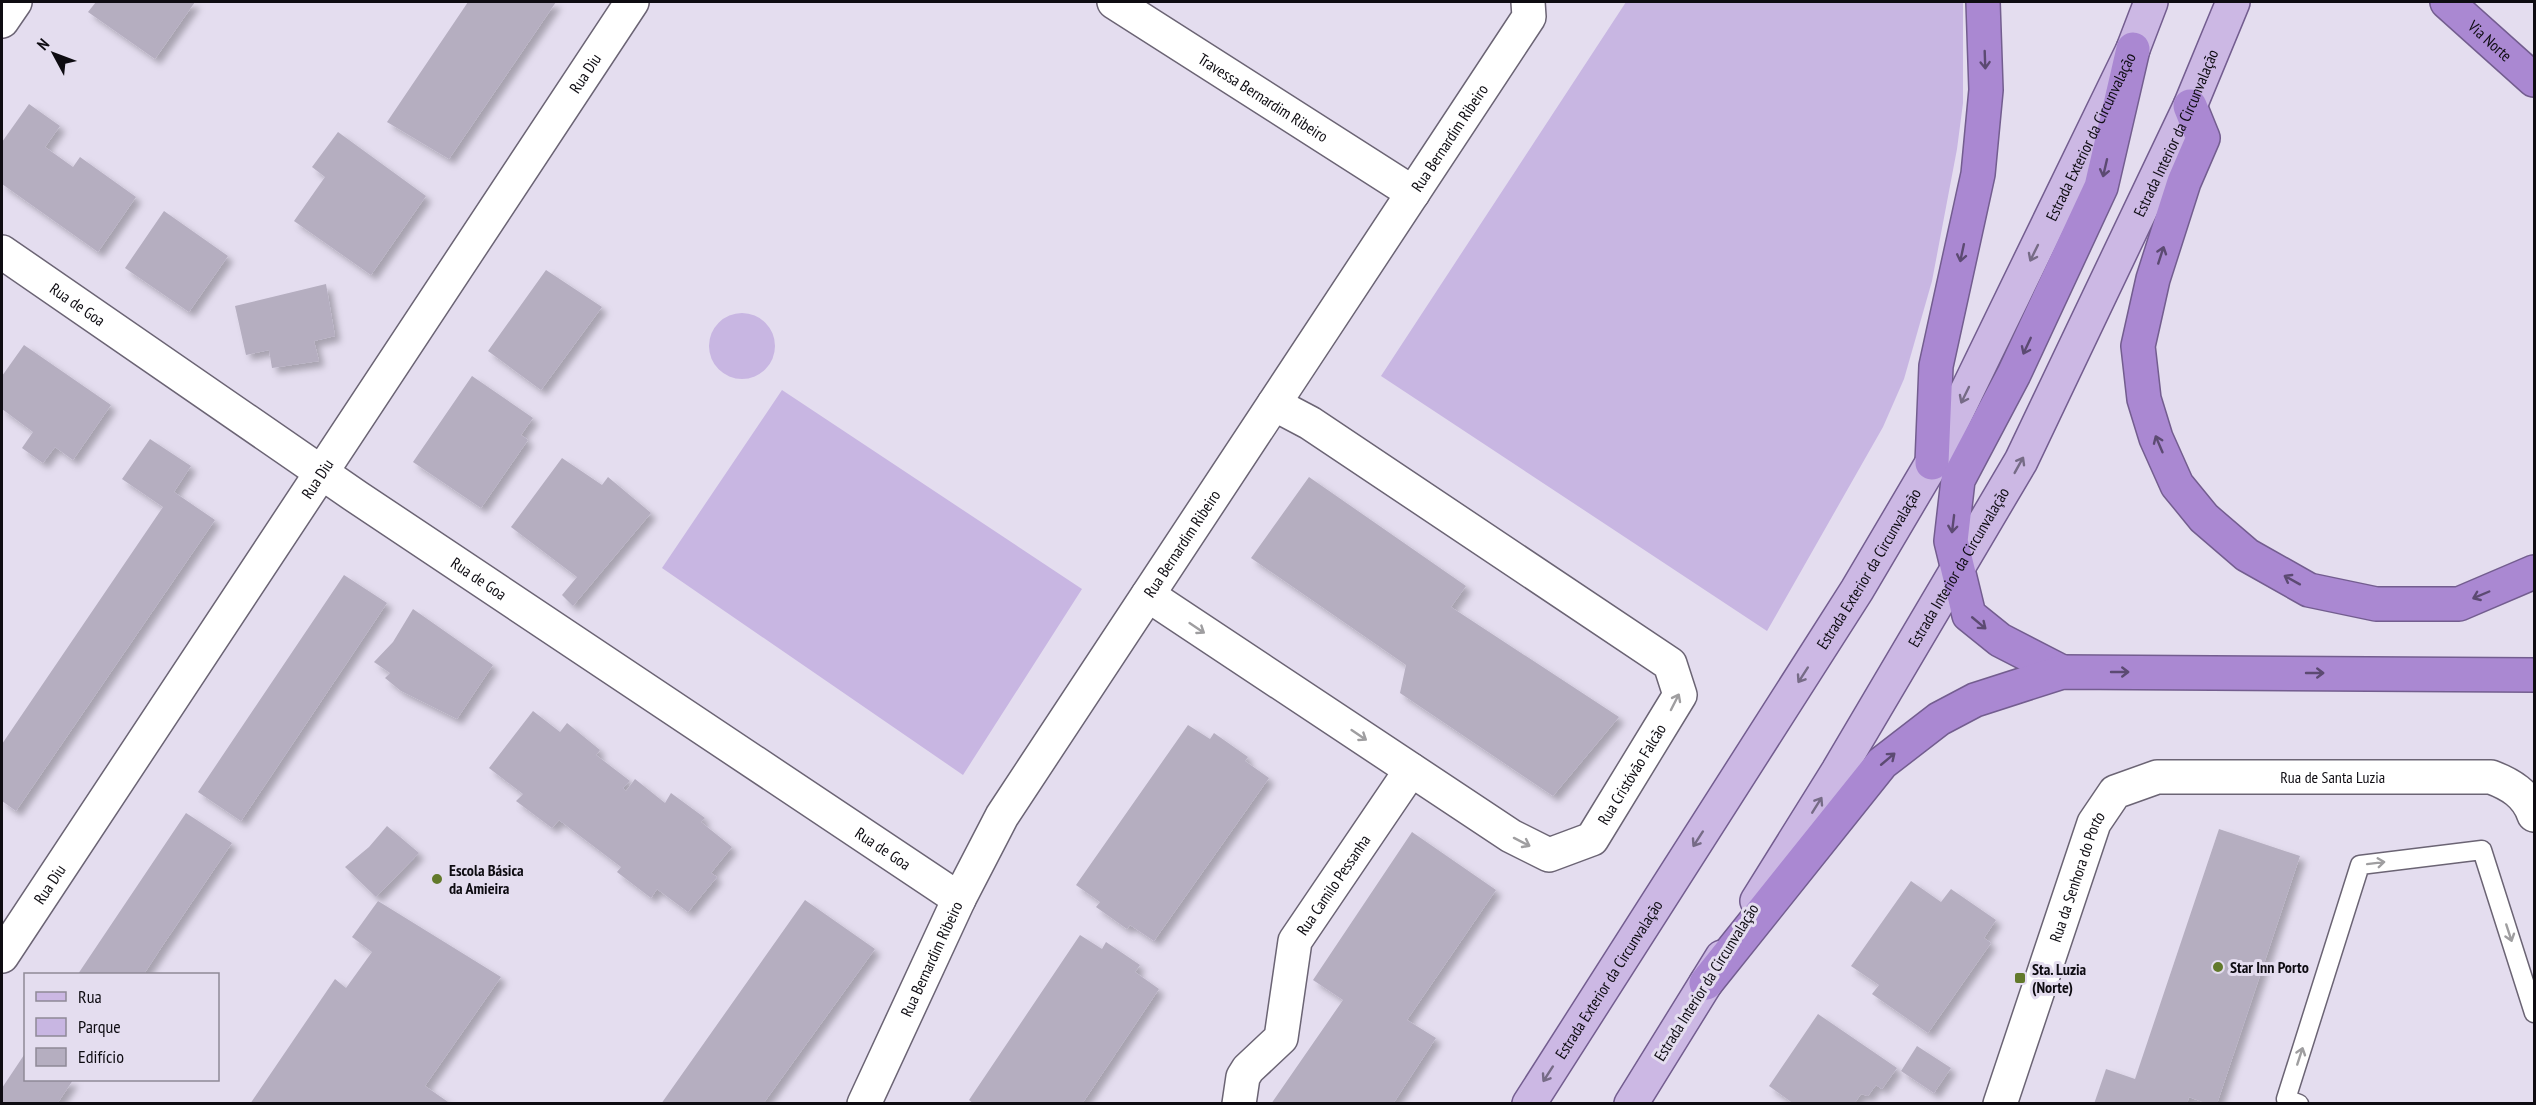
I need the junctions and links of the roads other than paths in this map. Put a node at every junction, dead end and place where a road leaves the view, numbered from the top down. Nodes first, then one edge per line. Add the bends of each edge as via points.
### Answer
1 (15, 2) edge
2 (632, 2) edge
3 (1114, 2) edge
4 (1983, 2) edge
5 (2151, 2) edge
6 (2233, 2) edge
7 (2447, 2) edge
8 (1532, 7) edge
9 (2, 21) edge
10 (2482, 34) junction
11 (2133, 50) junction
12 (2535, 80) edge
13 (2535, 97) edge
14 (2190, 106) junction
15 (1413, 194) junction
16 (2, 252) edge
17 (1274, 404) junction
18 (1932, 463) junction
19 (320, 470) junction
20 (1958, 570) junction
21 (2535, 572) edge
22 (1148, 595) junction
23 (2062, 672) junction
24 (2535, 675) edge
25 (1411, 770) junction
26 (2115, 792) joint
27 (2535, 815) edge
28 (959, 899) junction
29 (6, 938) edge
30 (1706, 983) junction
31 (2535, 1013) edge
32 (864, 1104) edge
33 (1239, 1104) edge
34 (1529, 1104) edge
35 (1630, 1104) edge
36 (2000, 1104) edge
37 (2299, 1104) edge

1 - 9 street
2 - 19 street, Rua Diu
3 - 15 street, Travessa Bernardim Ribeiro
4 -> 18 highway via 1986,90 1978,174 1936,366
5 - 11 main road, Estrada Exterior da Circunvalação
6 - 14 main road, Estrada Interior da Circunvalação
7 - 10 highway, Via Norte
8 - 15 street, Rua Bernardim Ribeiro
10 - 12 highway, Via Norte
10 - 13 highway
11 -> 18 main road, Estrada Exterior da Circunvalação
11 -> 20 highway via 2101,187 2014,374 1958,480 1951,541
20 -> 14 main road, Estrada Interior da Circunvalação via 2021,461
21 -> 14 highway via 2459,604 2376,604 2309,590 2247,555 2204,518 2177,485 2144,399 2138,346 2153,279 2184,182 2203,138
15 - 17 street, Rua Bernardim Ribeiro
16 - 19 street, Rua de Goa
17 - 22 street, Rua Bernardim Ribeiro
25 -> 17 street, Rua Cristóvão Falcão via 1511,836 1549,855 1592,839 1680,695 1670,664 1310,423
18 -> 34 main road, Estrada Exterior da Circunvalação via 1857,590
19 - 28 street, Rua de Goa
19 - 29 street, Rua Diu
20 -> 23 highway via 1970,615 2000,640
30 -> 20 main road, Estrada Interior da Circunvalação
22 -> 25 street, Rua Cristóvão Falcão
22 - 28 street, Rua Bernardim Ribeiro via 1002,816
23 -> 24 highway
30 -> 23 highway via 1882,763 1939,719 1975,700
25 - 33 street, Rua Camilo Pessanha via 1295,941 1281,1038 1248,1069
26 - 27 street, Rua de Santa Luzia via 2157,777 2491,777 2511,784
26 - 36 street, Rua da Senhora do Porto via 2094,823
28 - 32 street, Rua Bernardim Ribeiro
30 - 35 main road, Estrada Interior da Circunvalação
37 -> 31 lane via 2286,1099 2360,865 2482,850

